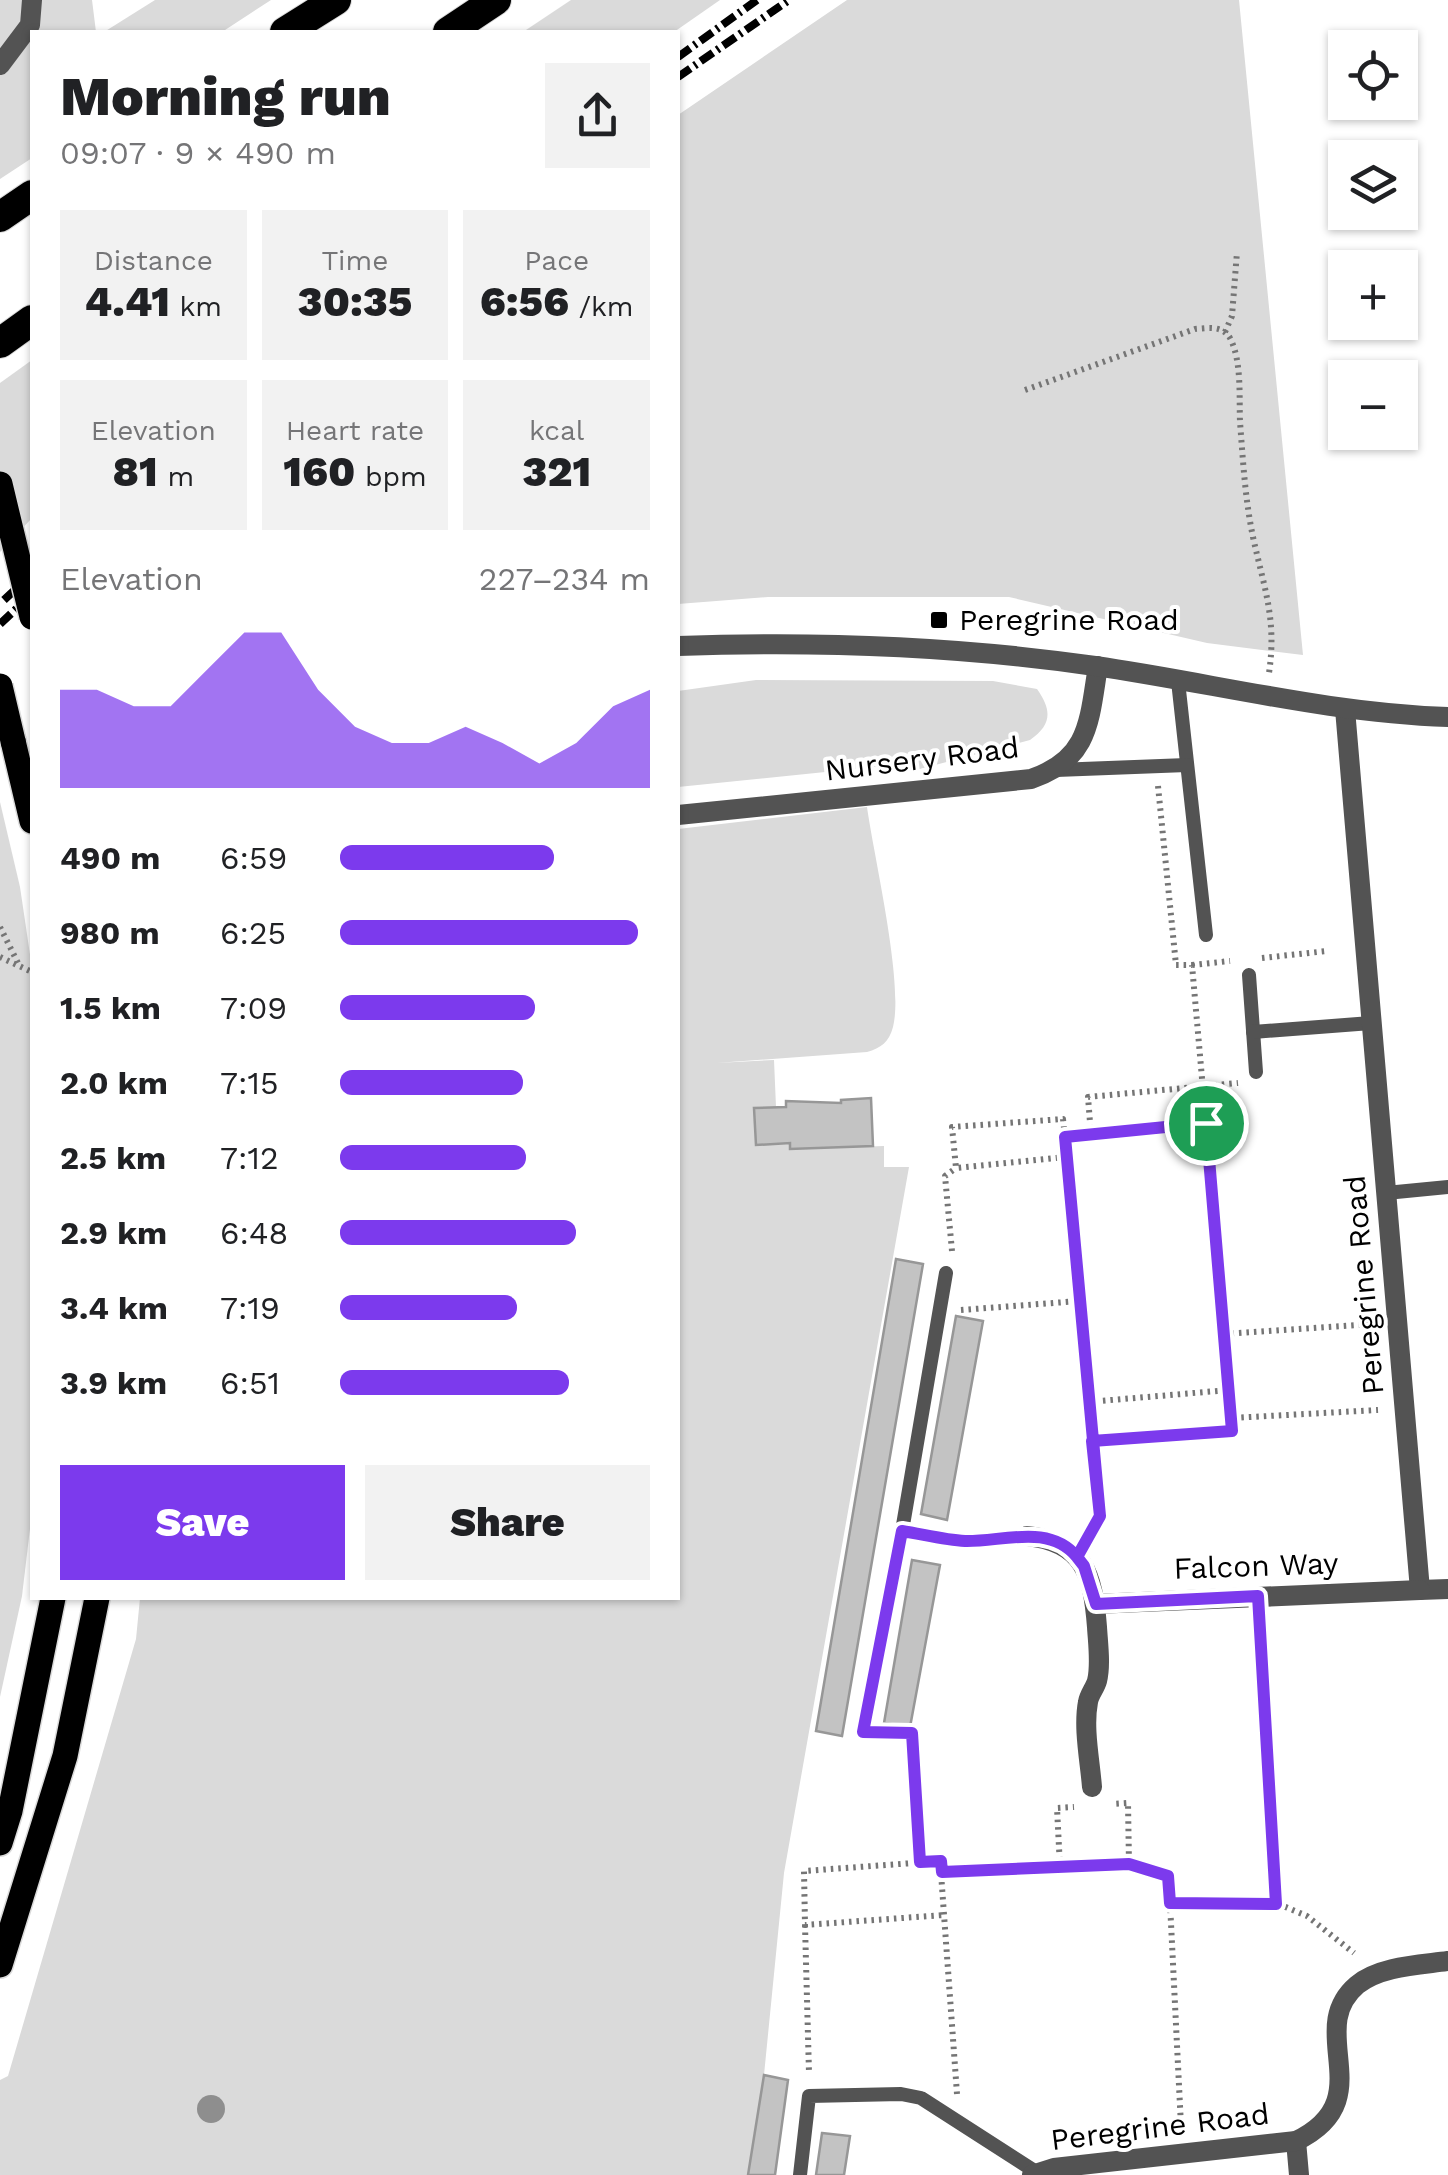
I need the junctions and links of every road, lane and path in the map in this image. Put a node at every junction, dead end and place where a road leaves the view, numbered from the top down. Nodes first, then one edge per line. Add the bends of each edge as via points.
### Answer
1 (32, 0) edge
2 (336, 0) edge
3 (496, 0) edge
4 (288, 30) edge
5 (451, 30) edge
6 (0, 65) edge
7 (30, 197) edge
8 (0, 218) edge
9 (1237, 252) dead end
10 (30, 321) edge
11 (1225, 332) junction
12 (0, 343) edge
13 (1025, 390) dead end
14 (0, 484) edge
15 (30, 609) edge
16 (680, 646) edge
17 (1098, 666) junction
18 (1178, 681) junction
19 (0, 686) edge
20 (1266, 697) junction
21 (1345, 708) junction
22 (1448, 717) edge
23 (1188, 765) junction
24 (1156, 766) junction
25 (1056, 770) junction
26 (28, 784) edge
27 (680, 815) edge
28 (0, 927) edge
29 (1206, 935) dead end
30 (0, 956) edge
31 (19, 966) junction
32 (30, 971) edge
33 (1250, 975) dead end
34 (1371, 1023) junction
35 (1253, 1032) junction
36 (1256, 1072) joint
37 (1202, 1086) junction
38 (1206, 1123) junction
39 (1090, 1134) junction
40 (1065, 1137) junction
41 (1066, 1157) junction
42 (956, 1168) junction
43 (1448, 1187) edge
44 (1386, 1193) junction
45 (946, 1273) joint
46 (1079, 1301) junction
47 (940, 1306) junction
48 (1397, 1323) junction
49 (1224, 1334) junction
50 (1229, 1390) junction
51 (1088, 1402) junction
52 (1404, 1408) junction
53 (1232, 1418) junction
54 (1092, 1441) junction
55 (902, 1531) junction
56 (1027, 1536) joint
57 (1077, 1557) junction
58 (1448, 1589) edge
59 (1420, 1590) junction
60 (1258, 1596) junction
61 (53, 1600) edge
62 (97, 1600) edge
63 (1096, 1604) junction
64 (864, 1719) joint
65 (1092, 1796) joint
66 (1110, 1804) dead end
67 (0, 1843) edge
68 (920, 1862) junction
69 (1129, 1864) junction
70 (1060, 1867) junction
71 (942, 1872) junction
72 (1170, 1903) junction
73 (1276, 1904) junction
74 (944, 1915) junction
75 (804, 1925) junction
76 (1369, 1950) dead end
77 (1448, 1961) edge
78 (0, 1965) edge
79 (809, 2096) junction
80 (959, 2120) junction
81 (1296, 2141) junction
82 (1182, 2154) junction
83 (1034, 2174) edge
84 (800, 2175) edge
85 (1299, 2175) edge

1 - 6 street via 30,24
2 - 4 highway
3 - 5 highway
7 - 8 highway
9 - 11 path
10 - 12 highway
11 - 13 path via 1195,330
11 - 20 path via 1238,377 1243,470 1275,638
14 - 15 main road, bridge
16 - 17 street via 850,645
17 - 18 street
17 - 25 street, Nursery Road via 1087,729 1072,758
18 - 20 street
18 - 23 lane
19 - 26 main road, bridge
20 - 21 street
21 - 22 street
21 - 34 street, Peregrine Road
23 - 24 lane
23 - 29 lane
24 - 25 lane
24 - 37 path via 1176,966 1192,965
25 - 27 street, Nursery Road
28 - 31 path
30 - 31 path
31 - 32 path
33 - 35 lane
34 - 35 lane
34 - 44 street, Peregrine Road
35 - 36 lane
36 - 37 path via 1257,1080
37 - 38 path
37 - 39 path via 1088,1096
38 - 39 path
38 - 49 path
39 - 40 path
40 - 41 path
40 - 42 path via 1063,1118 952,1128
41 - 42 path
41 - 46 path
42 - 45 path via 945,1176 953,1263
43 - 44 lane
44 - 48 street, Peregrine Road
45 - 47 lane
46 - 47 path via 968,1311
46 - 51 path
47 - 55 lane
48 - 49 path
48 - 52 street, Peregrine Road
49 - 50 path
50 - 51 path
50 - 53 path
51 - 54 path
52 - 53 path
52 - 59 street, Peregrine Road
53 - 54 path via 1232,1431
54 - 57 path via 1100,1516
55 - 56 lane via 964,1541
55 - 64 lane
56 - 57 street via 1055,1539
57 - 63 street
58 - 59 street
59 - 60 street, Falcon Way
60 - 63 street, Falcon Way
60 - 73 path
61 - 67 main road
62 - 78 main road via 65,1756
63 - 65 street via 1098,1680 1088,1702
64 - 68 path via 863,1732 912,1733
65 - 70 path via 1057,1808
66 - 69 path via 1128,1803
68 - 71 path via 941,1861
68 - 75 path via 804,1872
69 - 70 path
69 - 72 path via 1168,1876
70 - 71 path
71 - 74 path
72 - 73 path
72 - 82 path
73 - 76 path via 1306,1916 1351,1954
74 - 75 path
74 - 80 path
75 - 79 path
77 - 81 street, Peregrine Road via 1383,1972 1357,1985 1341,2008 1336,2032 1339,2098 1315,2132
79 - 80 lane via 901,2094
79 - 84 lane
80 - 83 lane
81 - 82 street, Peregrine Road
81 - 85 street, Peregrine Road
82 - 83 street, Peregrine Road

